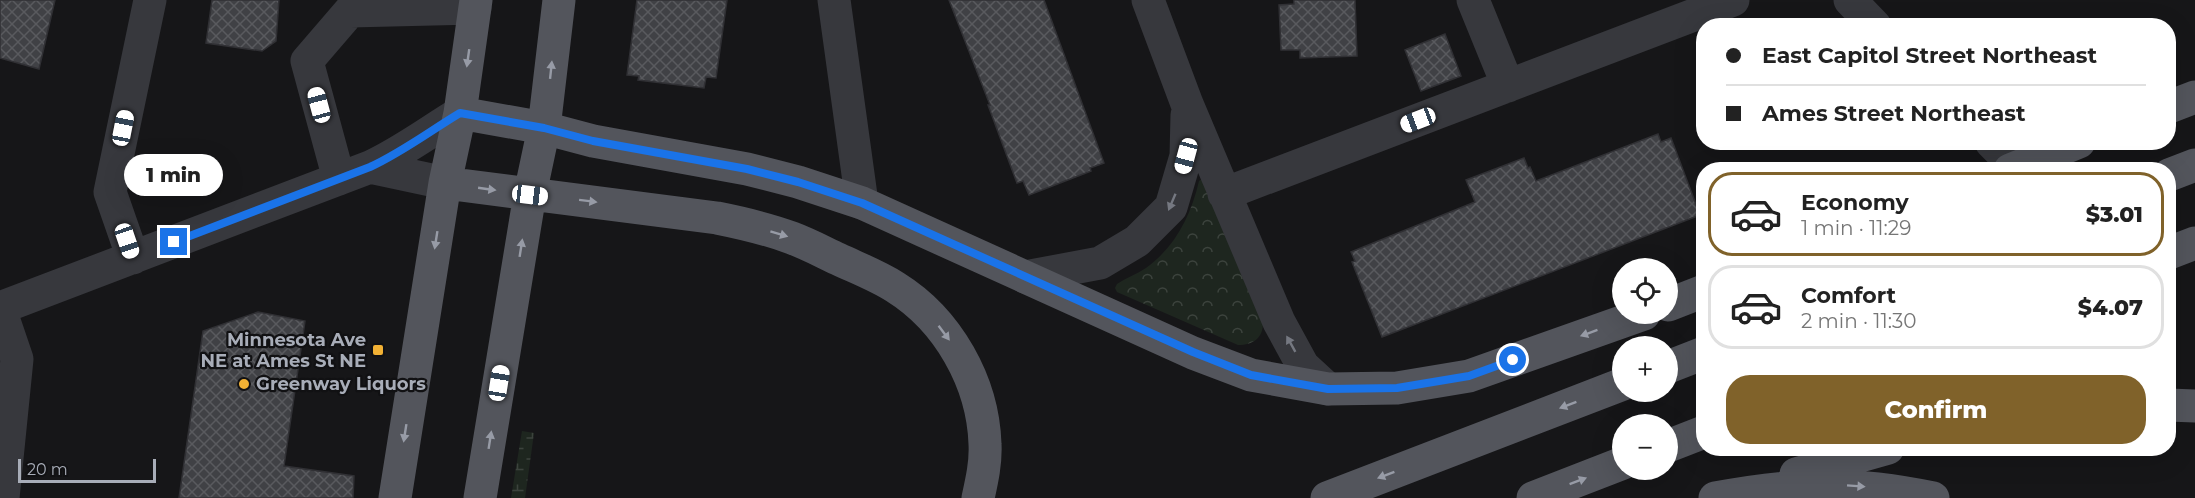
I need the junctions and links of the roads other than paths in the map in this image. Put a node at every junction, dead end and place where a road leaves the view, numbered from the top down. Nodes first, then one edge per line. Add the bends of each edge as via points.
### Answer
1 (150, 0) edge
2 (559, 0) edge
3 (834, 0) edge
4 (1148, 0) edge
5 (1473, 0) edge
6 (1733, 0) edge
7 (1850, 0) edge
8 (475, 4) edge
9 (1867, 18) edge
10 (1508, 86) junction
11 (2195, 97) edge
12 (1187, 104) junction
13 (2176, 104) edge
14 (460, 113) junction
15 (544, 128) junction
16 (1998, 150) edge
17 (2059, 150) edge
18 (2008, 162) edge
19 (2028, 162) edge
20 (2195, 165) edge
21 (370, 167) junction
22 (2176, 172) edge
23 (339, 179) junction
24 (445, 183) junction
25 (1224, 194) junction
26 (530, 195) junction
27 (862, 203) junction
28 (2195, 243) edge
29 (2176, 250) edge
30 (133, 258) junction
31 (1025, 277) junction
32 (1696, 294) edge
33 (1678, 301) edge
34 (0, 309) edge
35 (1616, 324) edge
36 (1696, 356) edge
37 (1678, 363) edge
38 (1612, 388) edge
39 (1328, 389) junction
40 (2176, 405) edge
41 (2195, 406) edge
42 (1696, 435) edge
43 (1678, 442) edge
44 (1860, 456) edge
45 (1612, 468) edge
46 (3, 498) edge
47 (395, 498) edge
48 (480, 498) edge
49 (978, 498) edge
50 (1327, 498) edge
51 (1533, 498) edge
52 (1713, 498) edge
53 (1933, 498) edge

1 - 30 street via 110,192
15 -> 2 main road
3 - 27 street
4 - 12 street
5 - 10 street
6 - 10 street
7 - 9 street
8 -> 14 main road
8 - 23 street via 350,11 307,61
10 - 25 street
11 - 13 main road
12 - 25 street
12 -> 31 street via 1186,156 1171,207 1137,241 1100,263
14 - 15 main road
14 - 21 street
14 - 24 main road
15 - 26 main road
15 - 27 main road via 593,141 747,169
16 - 18 street
17 - 19 main road
20 - 22 main road
21 - 23 street
21 - 24 street
23 - 30 street
24 -> 26 main road
24 -> 47 main road
39 -> 25 street via 1303,366 1279,322
48 -> 26 main road
26 -> 49 main road via 746,224 792,238 895,287 921,306 943,330 974,386 985,444
27 - 31 main road
28 - 29 main road
30 - 34 street
31 - 39 main road via 1251,375
32 - 33 main road
34 - 46 street via 17,359
35 -> 39 main road via 1469,376 1397,388
36 - 37 main road
38 -> 50 main road
40 - 41 main road
42 - 43 main road
44 - 52 main road
51 -> 45 main road
52 -> 53 main road via 1764,489 1828,485 1869,487

